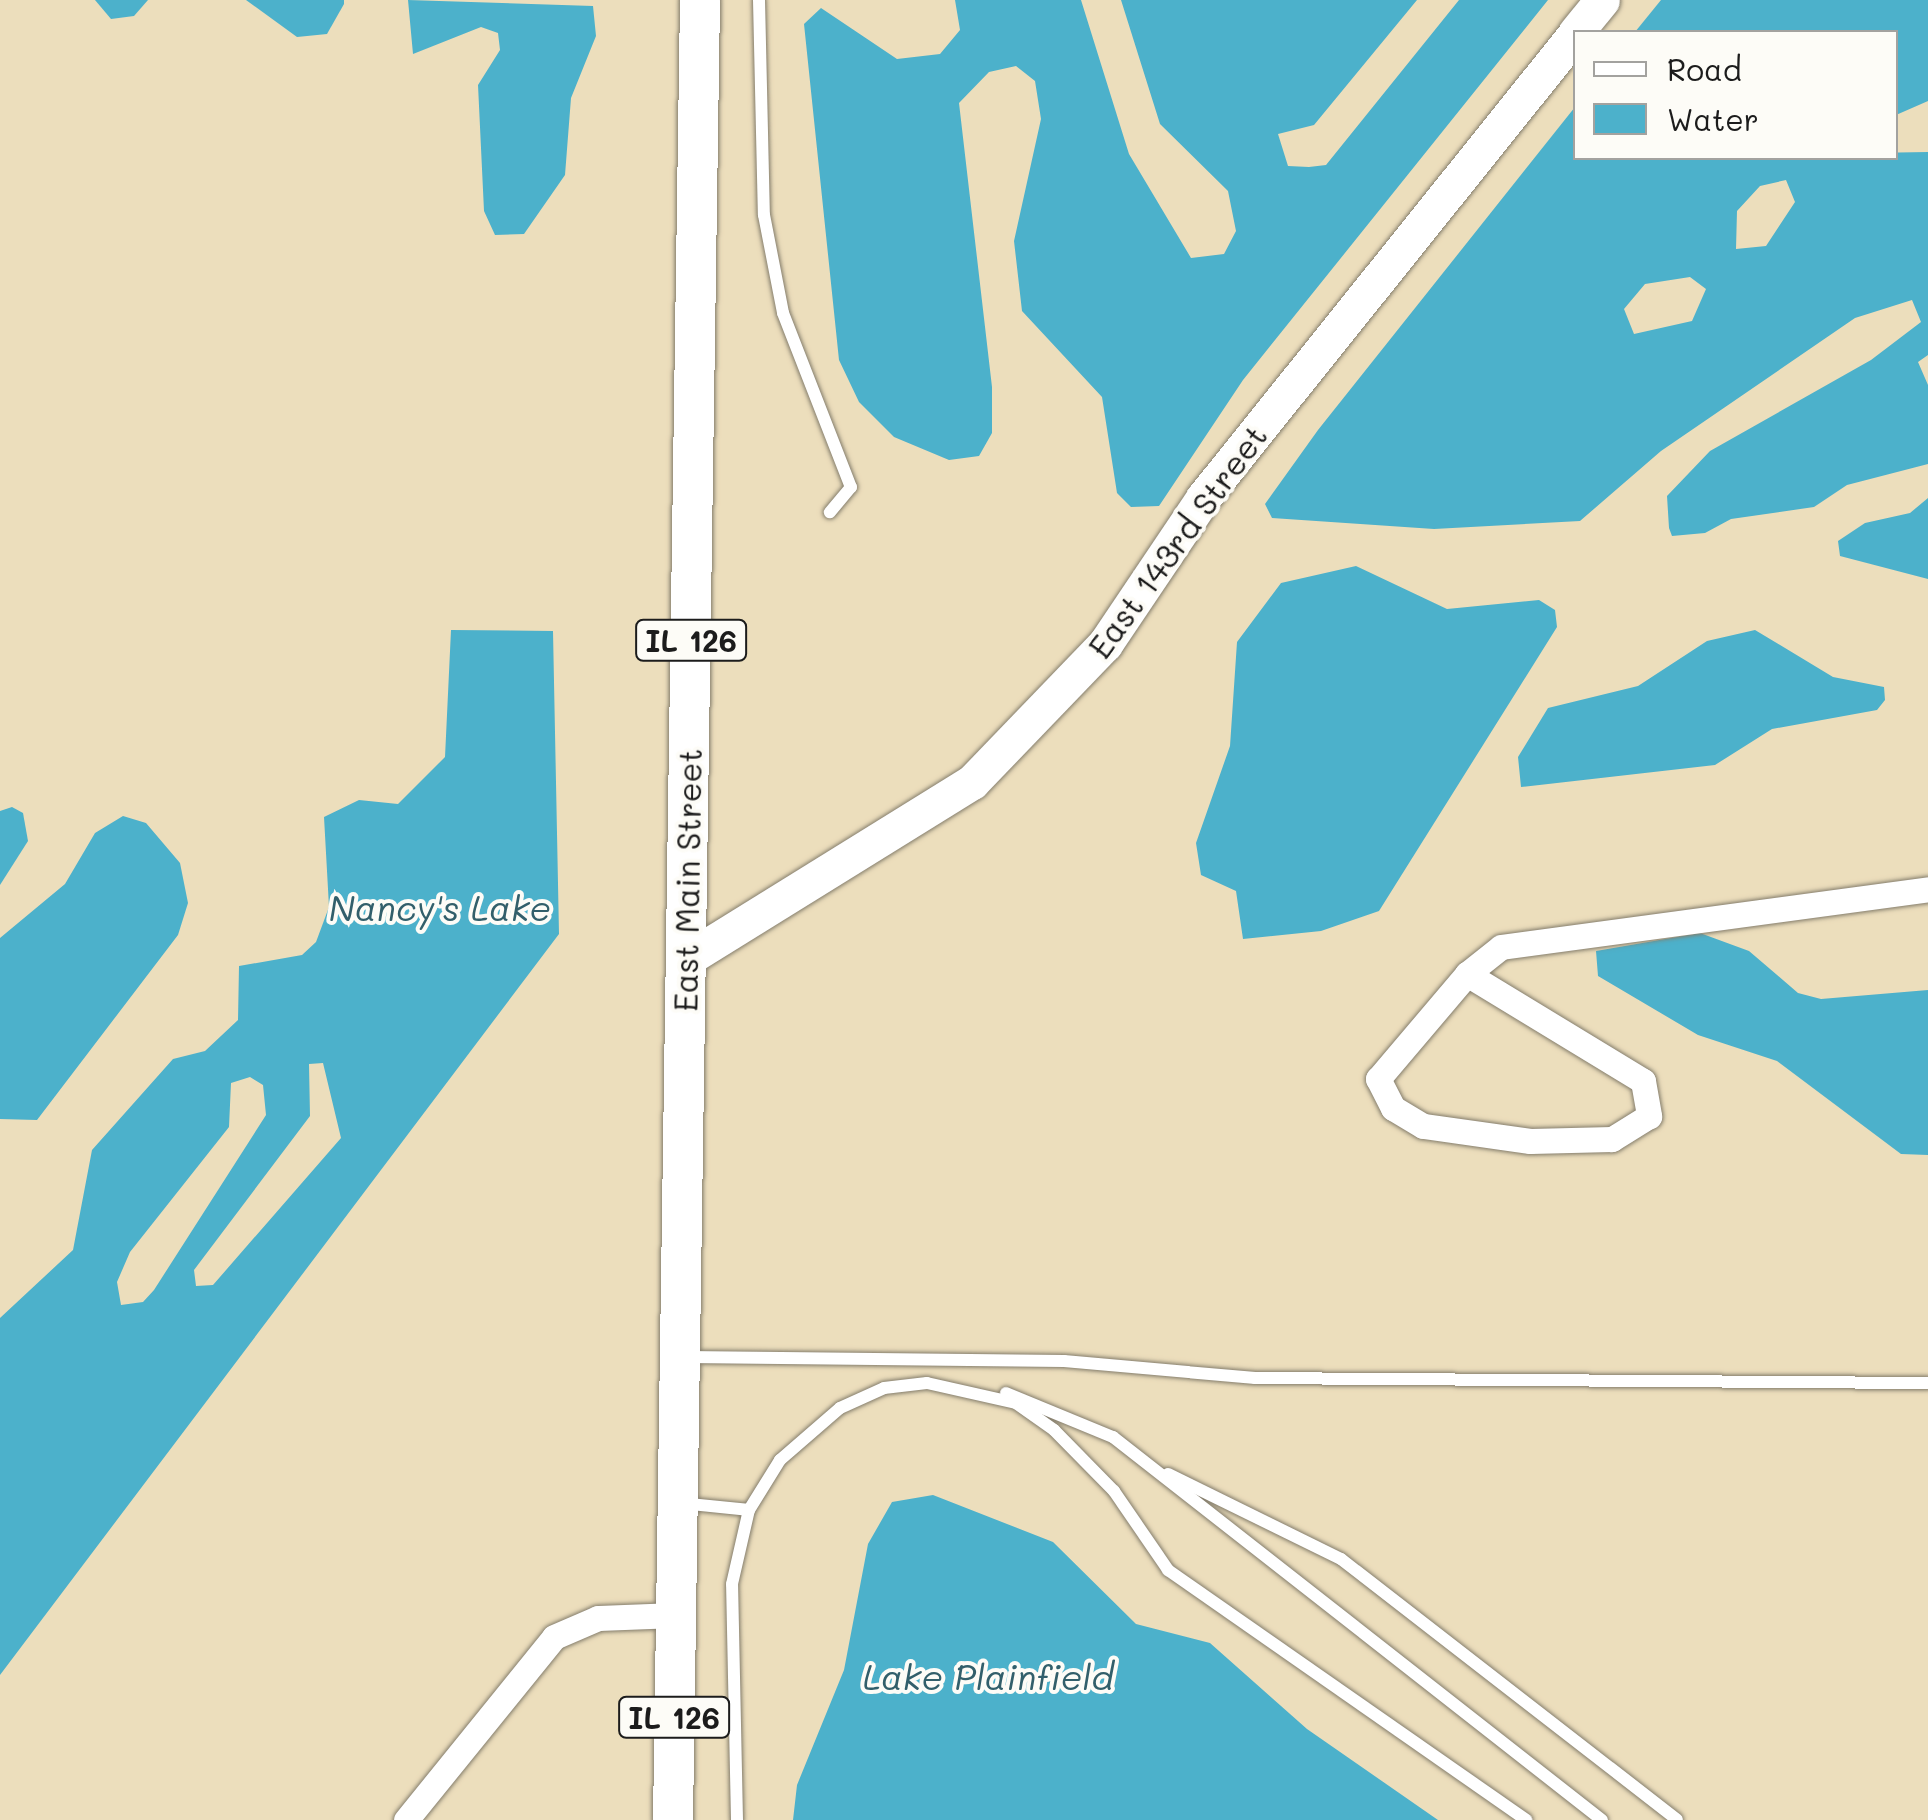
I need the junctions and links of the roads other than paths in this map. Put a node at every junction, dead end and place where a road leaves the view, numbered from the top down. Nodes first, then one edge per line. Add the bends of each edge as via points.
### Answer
1 (700, 0) edge
2 (759, 0) edge
3 (1602, 0) edge
4 (1578, 30) edge
5 (1573, 37) edge
6 (830, 512) dead end
7 (1928, 888) edge
8 (692, 954) junction
9 (1466, 974) junction
10 (680, 1358) junction
11 (1928, 1383) edge
12 (978, 1389) junction
13 (1156, 1469) junction
14 (678, 1503) junction
15 (749, 1510) junction
16 (676, 1615) junction
17 (406, 1820) edge
18 (673, 1820) edge
19 (737, 1820) edge
20 (1526, 1820) edge
21 (1602, 1820) edge
22 (1677, 1820) edge

1 - 8 main road, East Main Street / IL 126
2 - 6 lane via 772,274 850,486
3 - 4 street, East 143rd Street
5 - 8 street, East 143rd Street via 1204,498 1106,644 972,782
7 - 9 street via 1502,947
8 - 10 main road, East Main Street / IL 126 via 677,1121
9 - 9 street via 1388,1059 1378,1079 1393,1108 1423,1126 1530,1141 1638,1130 1651,1100 1643,1080
10 - 11 lane via 1064,1361 1256,1378
10 - 14 main road, East Main Street / IL 126
12 - 13 lane via 1057,1407
12 - 15 lane via 884,1388 840,1408 780,1460
12 - 20 lane via 1054,1430 1114,1491 1168,1570
13 - 21 lane via 1323,1610
13 - 22 lane via 1341,1559
14 - 15 lane
14 - 16 main road, East Main Street / IL 126
15 - 19 lane via 732,1584
16 - 17 street via 598,1618 554,1637
16 - 18 main road, East Main Street / IL 126

